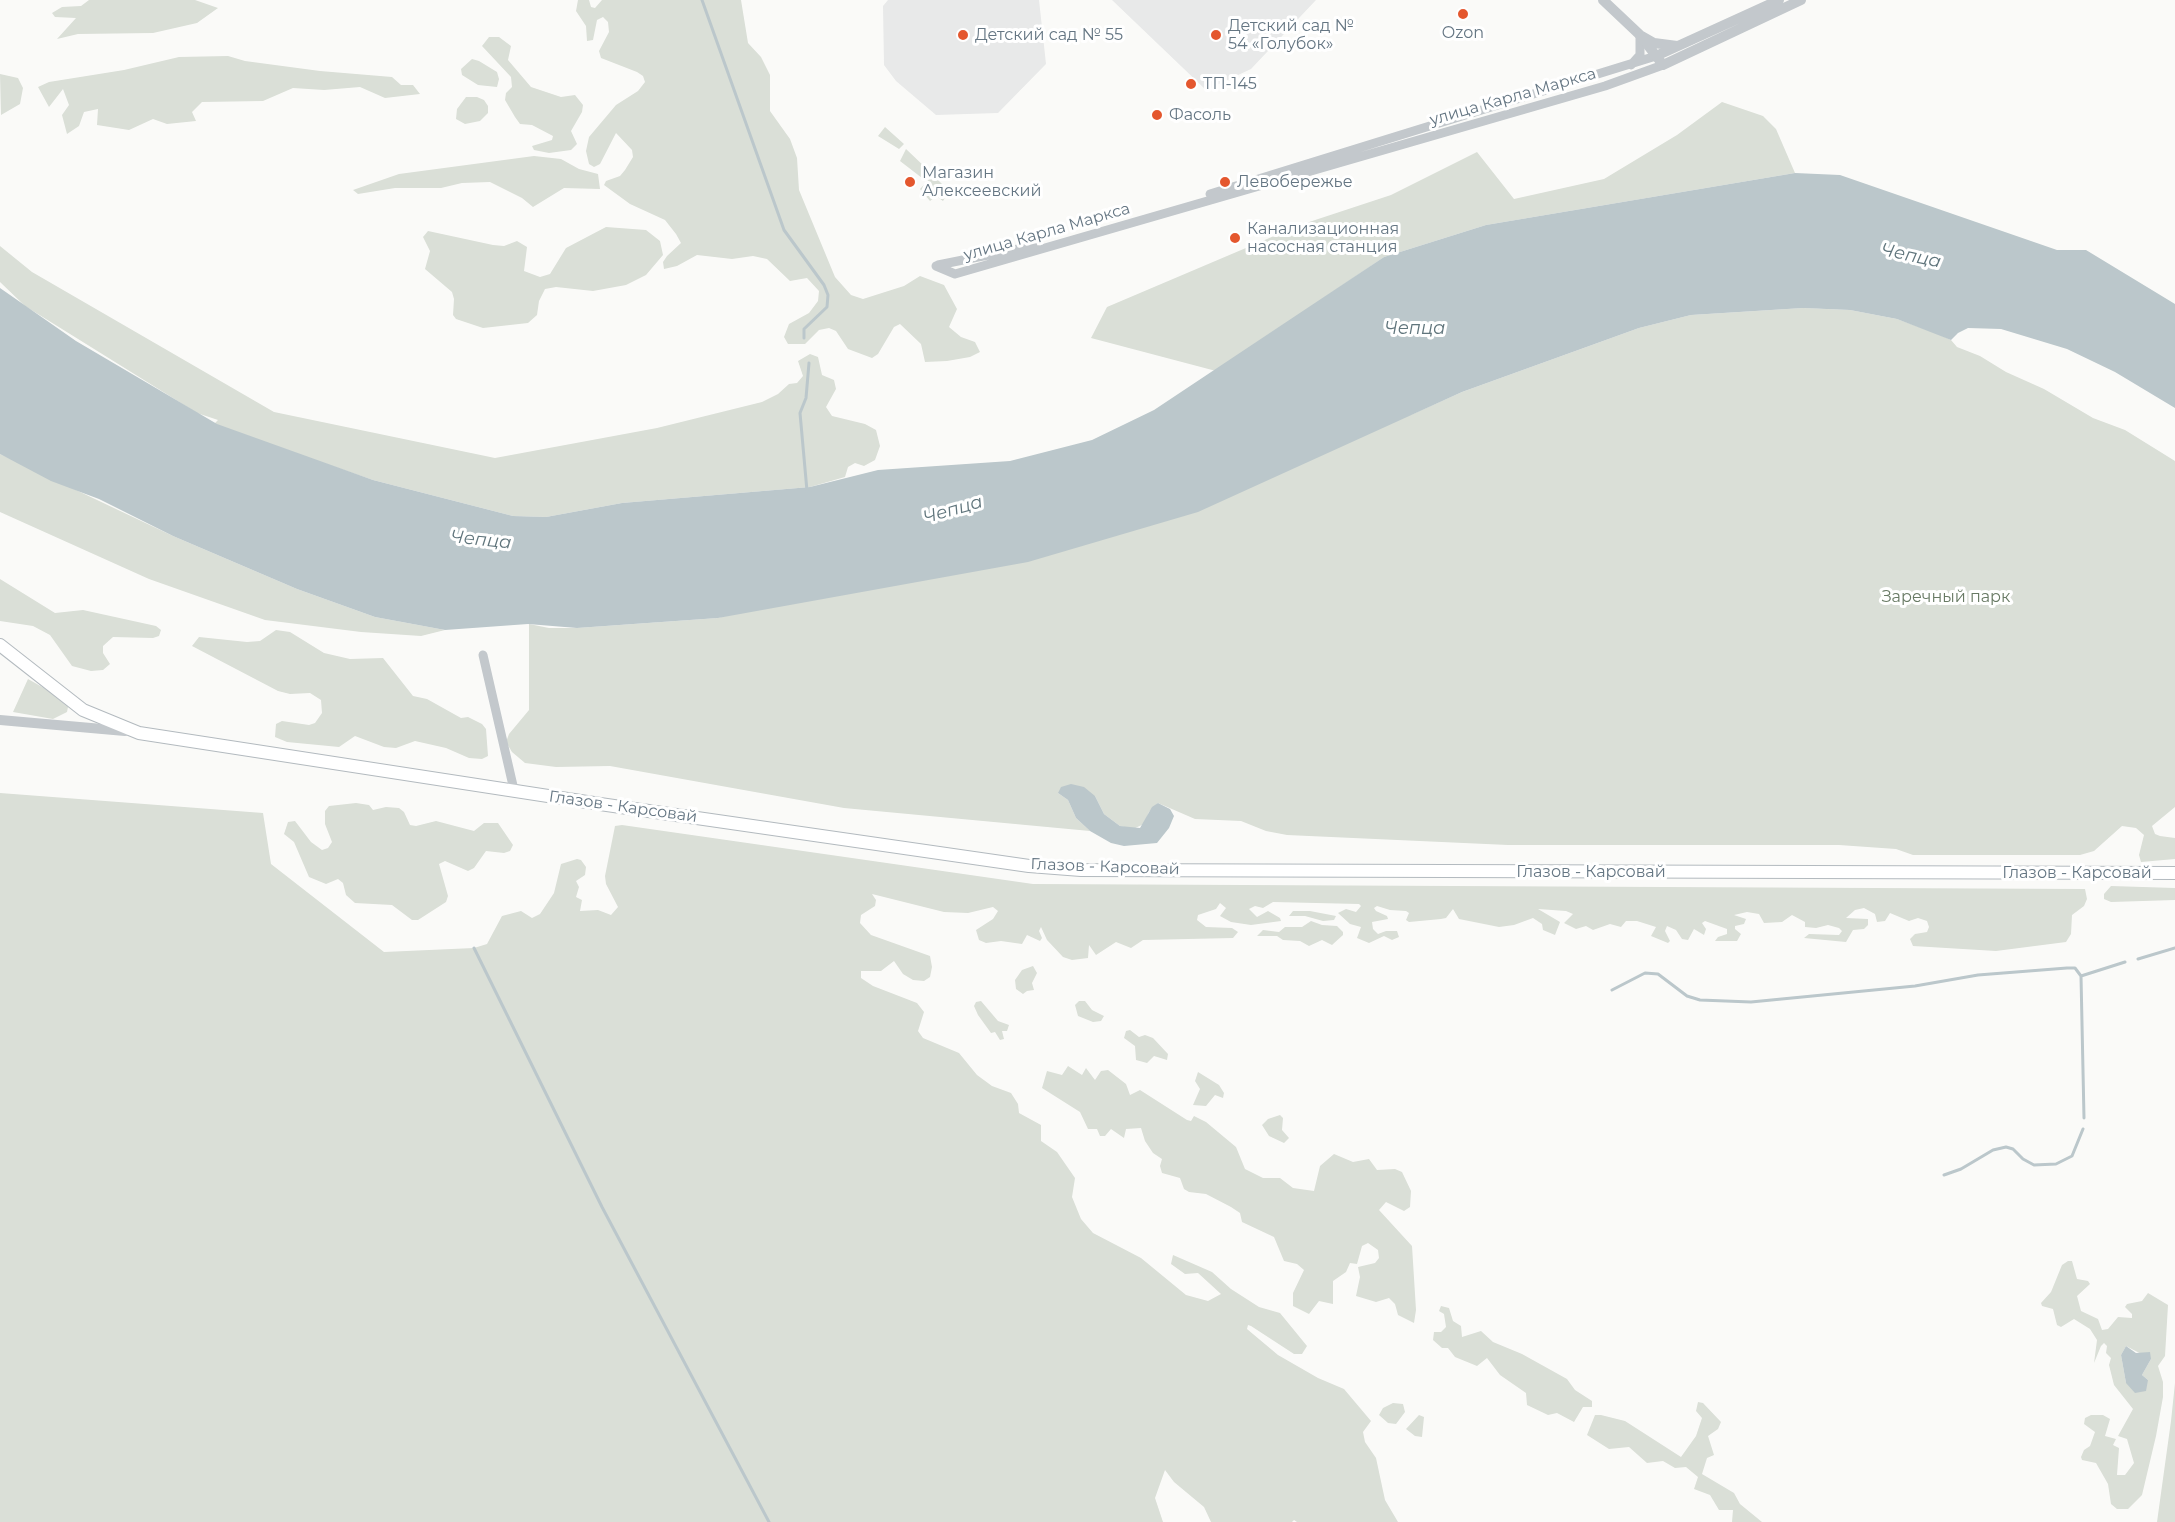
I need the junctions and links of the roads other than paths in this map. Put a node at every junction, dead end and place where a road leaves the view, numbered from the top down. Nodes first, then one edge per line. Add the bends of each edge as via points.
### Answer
1 (1603, 0) edge
2 (1779, 0) edge
3 (1801, 0) edge
4 (1640, 35) junction
5 (1683, 46) junction
6 (1660, 60) junction
7 (1630, 66) junction
8 (0, 645) edge
9 (483, 655) dead end
10 (0, 720) edge
11 (139, 733) junction
12 (514, 790) junction
13 (2175, 873) edge

1 - 4 street
2 - 5 street, улица Карла Маркса
3 - 6 street, улица Карла Маркса
4 - 5 street via 1654,44
4 - 6 street
4 - 7 street via 1640,55
5 - 6 street, улица Карла Маркса
6 - 7 street, улица Карла Маркса
6 - 7 street, улица Карла Маркса via 1605,86 955,274 936,266 1033,246
8 - 11 main road, Глазов - Карсовай via 83,710
9 - 12 street
10 - 11 street
11 - 12 main road, Глазов - Карсовай
12 - 13 main road, Глазов - Карсовай via 969,858 1081,870

